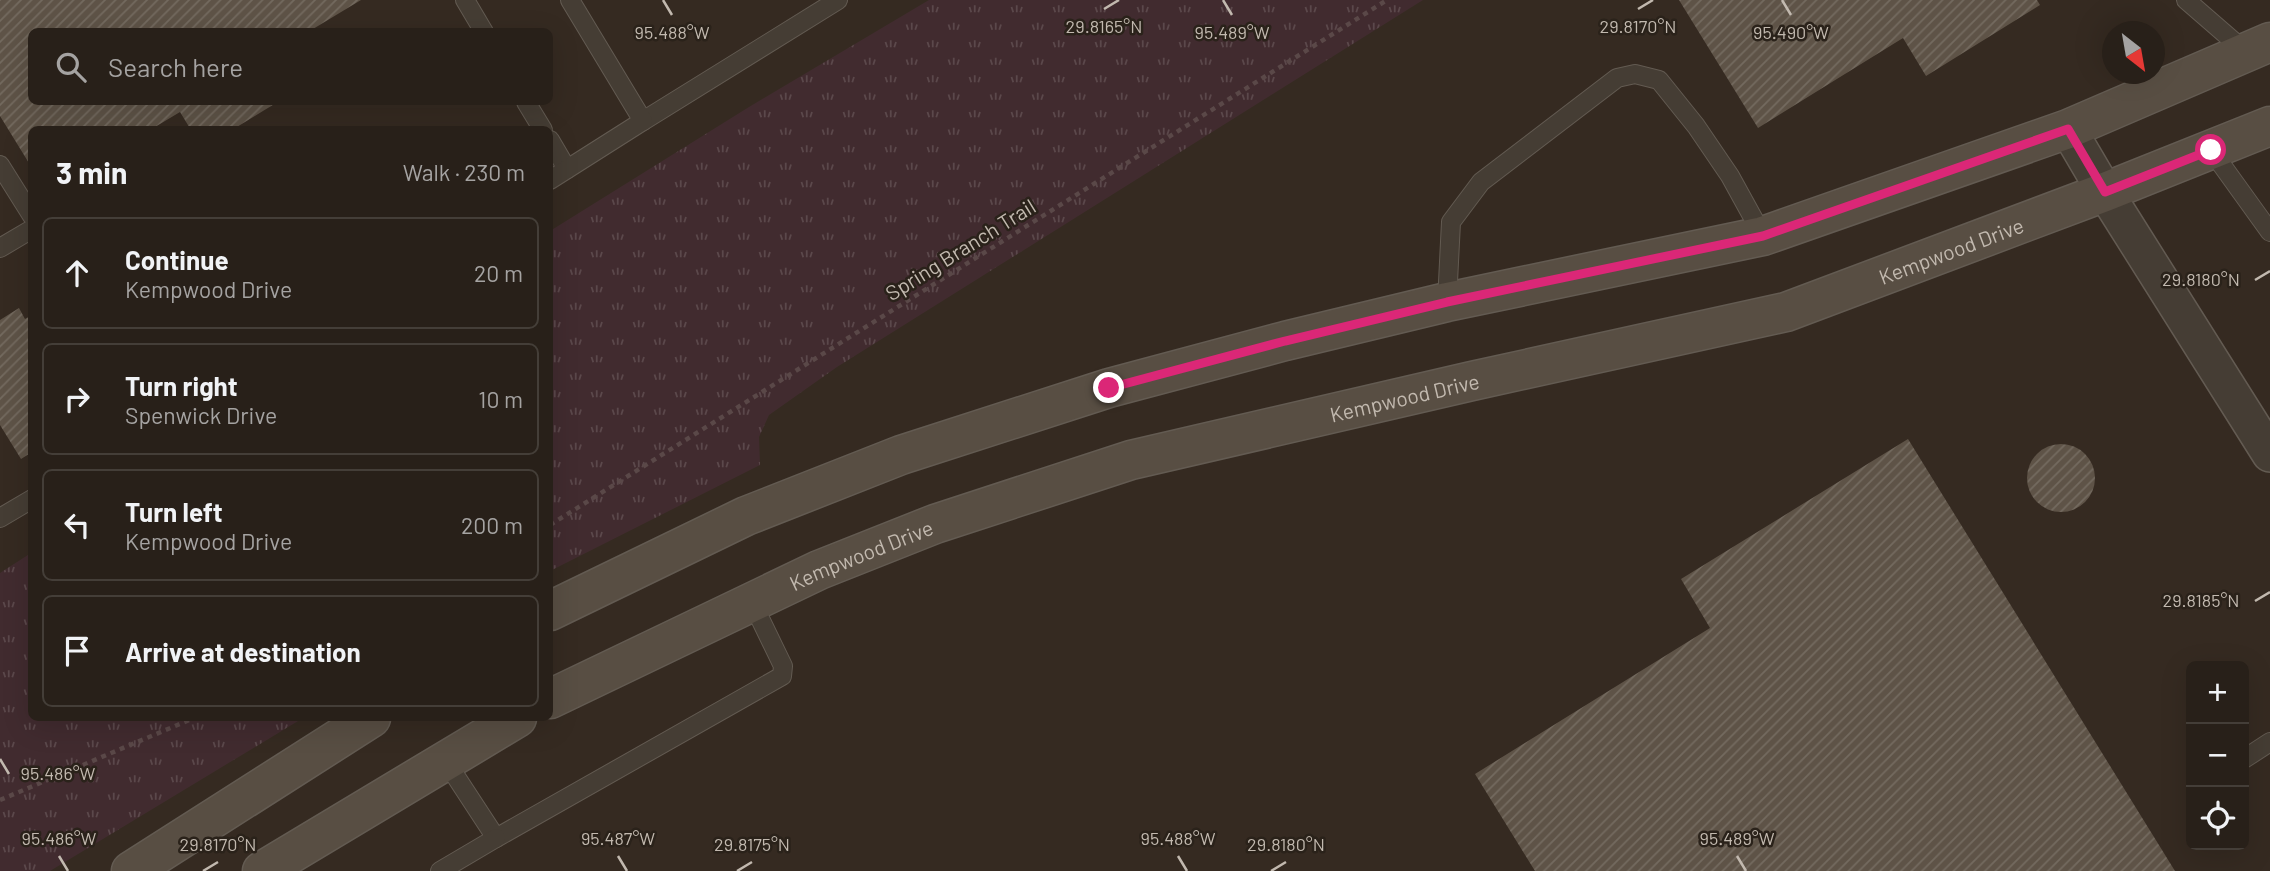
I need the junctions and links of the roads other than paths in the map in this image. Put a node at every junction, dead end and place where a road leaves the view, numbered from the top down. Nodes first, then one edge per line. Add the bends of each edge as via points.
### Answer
1 (465, 0) edge
2 (570, 0) edge
3 (838, 0) edge
4 (2186, 0) edge
5 (482, 28) edge
6 (2258, 47) edge
7 (528, 105) edge
8 (643, 121) junction
9 (541, 126) edge
10 (2270, 126) edge
11 (2068, 129) junction
12 (553, 145) edge
13 (2211, 150) junction
14 (0, 165) edge
15 (567, 169) junction
16 (553, 178) edge
17 (2105, 192) junction
18 (28, 210) edge
19 (28, 231) edge
20 (2270, 232) edge
21 (1763, 236) junction
22 (0, 248) edge
23 (1447, 302) junction
24 (2270, 454) edge
25 (28, 501) edge
26 (0, 518) edge
27 (752, 602) junction
28 (553, 610) edge
29 (553, 698) edge
30 (367, 721) edge
31 (511, 721) edge
32 (2270, 742) edge
33 (2249, 756) edge
34 (445, 760) junction
35 (496, 838) junction
36 (152, 866) edge
37 (262, 871) edge
38 (440, 871) edge

1 - 5 lane
2 - 8 lane
3 - 8 lane
4 - 6 lane
6 - 11 main road
7 - 9 lane
8 - 15 lane
10 - 13 main road, Kempwood Drive
11 - 17 street
11 - 21 main road
12 - 15 lane
13 - 17 main road, Kempwood Drive
13 - 20 lane
14 - 18 lane
15 - 16 lane
17 - 24 street
17 - 27 main road, Kempwood Drive via 1786,312 1131,460 935,524
19 - 22 lane
21 - 23 main road
21 - 23 lane via 1730,176 1659,80 1635,75 1618,78 1481,182 1451,222
23 - 28 main road via 1109,388 901,455 746,516
25 - 26 lane
27 - 29 main road, Kempwood Drive
27 - 35 lane via 783,666 782,676
30 - 36 main road
31 - 34 main road
32 - 33 lane
34 - 35 lane
34 - 37 main road
35 - 38 lane

